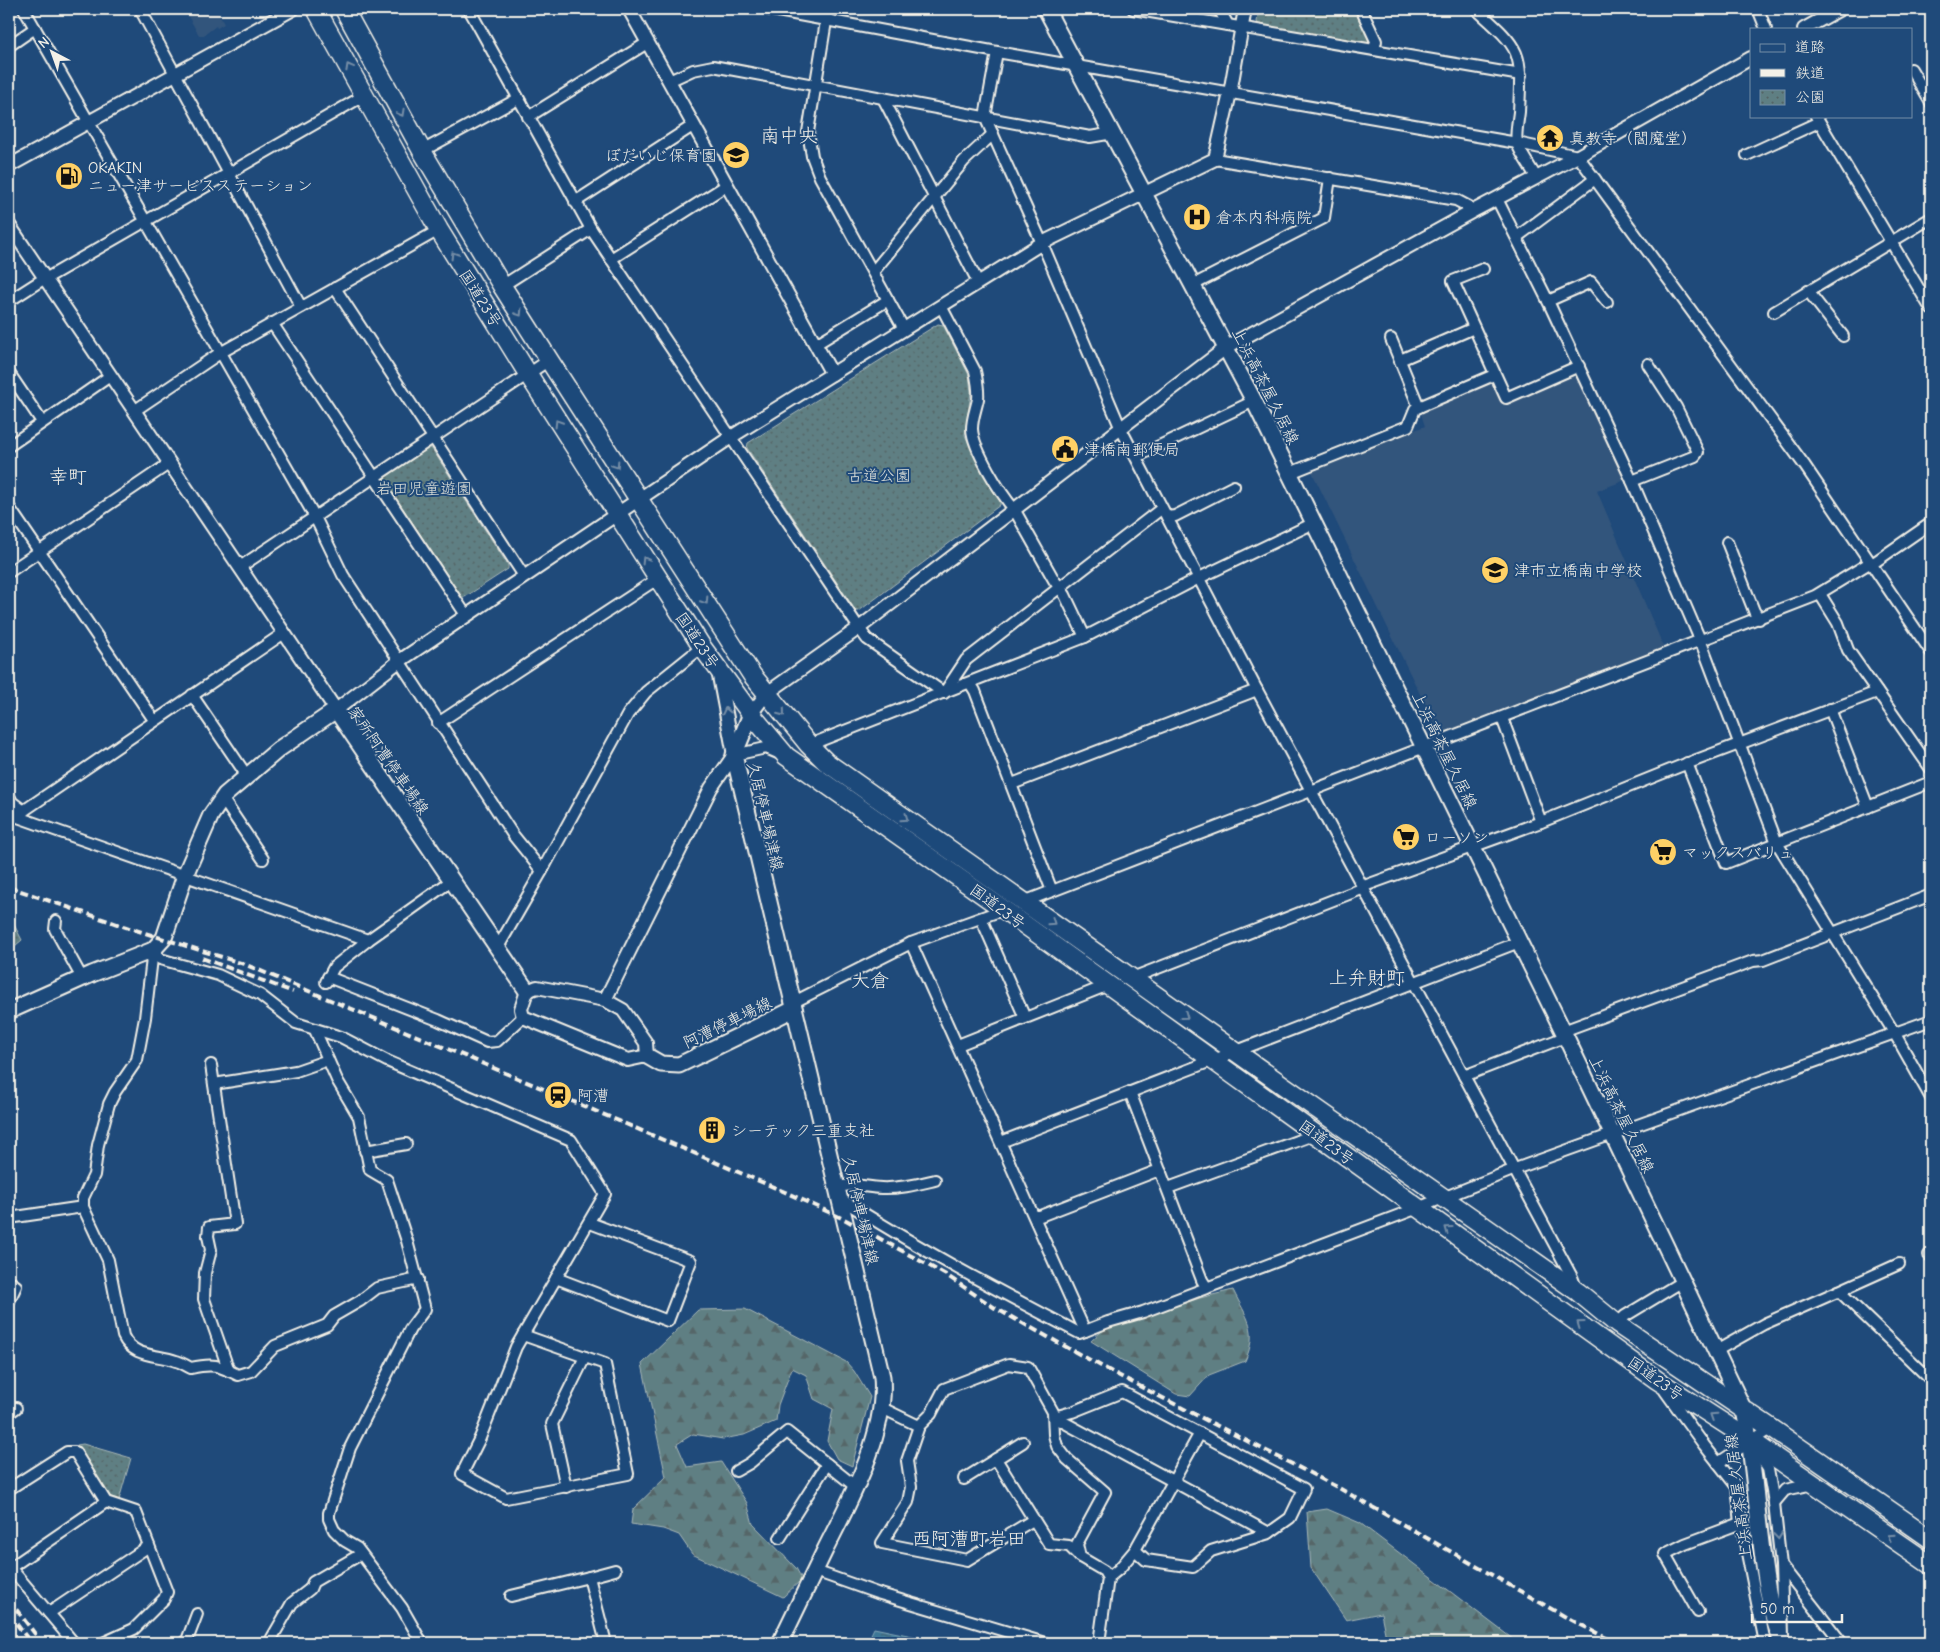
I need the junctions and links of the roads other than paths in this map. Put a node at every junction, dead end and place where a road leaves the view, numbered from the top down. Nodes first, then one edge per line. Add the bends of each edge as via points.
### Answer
1 (24, 9) edge
2 (140, 9) edge
3 (293, 9) edge
4 (316, 9) edge
5 (469, 9) edge
6 (629, 9) edge
7 (767, 9) edge
8 (828, 9) edge
9 (1046, 9) edge
10 (1133, 9) edge
11 (1219, 9) edge
12 (1245, 9) edge
13 (1361, 9) edge
14 (1476, 9) edge
15 (1758, 9) edge
16 (1840, 9) edge
17 (348, 10) edge
18 (826, 20) junction
19 (1228, 25) junction
20 (35, 28) junction
21 (1242, 28) junction
22 (1766, 28) edge
23 (1806, 28) edge
24 (647, 43) junction
25 (9, 46) edge
26 (1374, 50) junction
27 (997, 52) junction
28 (1750, 59) edge
29 (1077, 66) junction
30 (1912, 71) edge
31 (175, 74) junction
32 (1521, 75) junction
33 (669, 81) junction
34 (814, 87) junction
35 (1230, 93) junction
36 (365, 96) junction
37 (883, 98) junction
38 (518, 99) junction
39 (1931, 103) edge
40 (528, 117) junction
41 (986, 117) junction
42 (1818, 119) edge
43 (89, 122) junction
44 (694, 125) junction
45 (1113, 133) junction
46 (993, 134) junction
47 (1517, 143) junction
48 (422, 152) junction
49 (1747, 155) dead end
50 (1578, 156) junction
51 (1215, 159) junction
52 (9, 166) edge
53 (228, 174) junction
54 (1330, 178) junction
55 (1536, 178) junction
56 (1595, 179) junction
57 (727, 185) junction
58 (1144, 194) junction
59 (934, 197) junction
60 (1496, 199) junction
61 (575, 202) junction
62 (1475, 210) junction
63 (1931, 218) edge
64 (145, 221) junction
65 (9, 225) edge
66 (591, 229) junction
67 (439, 230) junction
68 (1517, 237) junction
69 (1891, 242) junction
70 (1042, 243) junction
71 (611, 258) junction
72 (1483, 269) dead end
73 (873, 272) junction
74 (45, 278) junction
75 (978, 282) junction
76 (1193, 285) junction
77 (502, 286) junction
78 (335, 288) junction
79 (1808, 291) junction
80 (888, 300) junction
81 (9, 301) edge
82 (1548, 301) junction
83 (1607, 302) dead end
84 (941, 306) junction
85 (301, 307) junction
86 (1931, 309) edge
87 (1774, 312) dead end
88 (272, 323) junction
89 (1474, 328) junction
90 (904, 329) junction
91 (1843, 336) dead end
92 (1391, 339) dead end
93 (816, 344) junction
94 (1227, 347) junction
95 (220, 353) junction
96 (549, 360) junction
97 (1400, 360) junction
98 (1648, 364) dead end
99 (1579, 366) junction
100 (9, 373) edge
101 (528, 374) junction
102 (832, 374) junction
103 (1494, 375) junction
104 (110, 376) junction
105 (1254, 401) junction
106 (1418, 407) junction
107 (134, 411) junction
108 (42, 422) junction
109 (1120, 430) junction
110 (731, 437) junction
111 (433, 438) junction
112 (9, 446) edge
113 (1136, 457) junction
114 (170, 463) junction
115 (1290, 473) junction
116 (374, 477) junction
117 (1632, 481) junction
118 (1234, 486) dead end
119 (638, 499) junction
120 (9, 508) edge
121 (1014, 509) junction
122 (1164, 513) junction
123 (616, 514) junction
124 (315, 517) junction
125 (1314, 523) junction
126 (1931, 523) edge
127 (1727, 542) dead end
128 (39, 551) junction
129 (1872, 563) junction
130 (240, 567) junction
131 (9, 572) edge
132 (524, 576) junction
133 (1198, 578) junction
134 (657, 579) junction
135 (1059, 588) junction
136 (1820, 594) junction
137 (466, 615) junction
138 (1759, 619) junction
139 (859, 628) junction
140 (284, 633) junction
141 (1085, 637) junction
142 (1701, 642) junction
143 (702, 647) junction
144 (1931, 652) edge
145 (398, 662) junction
146 (717, 668) junction
147 (970, 683) junction
148 (1257, 690) junction
149 (1877, 692) junction
150 (944, 693) junction
151 (192, 694) junction
152 (766, 694) junction
153 (1830, 709) junction
154 (336, 710) junction
155 (751, 714) junction
156 (1502, 718) junction
157 (154, 720) junction
158 (438, 723) junction
159 (1739, 744) junction
160 (809, 745) junction
161 (1424, 748) junction
162 (734, 755) junction
163 (786, 756) junction
164 (1687, 763) junction
165 (1931, 769) edge
166 (248, 776) junction
167 (1931, 782) edge
168 (1012, 784) junction
169 (1311, 791) junction
170 (9, 796) edge
171 (222, 798) junction
172 (1868, 807) junction
173 (16, 814) edge
174 (1541, 822) junction
175 (1777, 843) junction
176 (1472, 846) junction
177 (263, 859) dead end
178 (542, 871) junction
179 (184, 875) junction
180 (451, 881) junction
181 (1363, 888) junction
182 (1052, 891) junction
183 (1931, 895) edge
184 (1024, 902) junction
185 (1003, 909) junction
186 (981, 918) junction
187 (56, 921) dead end
188 (1832, 933) junction
189 (368, 940) junction
190 (1519, 942) junction
191 (911, 943) junction
192 (497, 949) junction
193 (153, 950) junction
194 (82, 978) junction
195 (1132, 978) junction
196 (1414, 982) junction
197 (1108, 985) junction
198 (527, 991) junction
199 (606, 1000) junction
200 (793, 1006) junction
201 (9, 1011) edge
202 (523, 1017) junction
203 (1025, 1018) junction
204 (1931, 1020) edge
205 (314, 1030) junction
206 (1564, 1034) junction
207 (1895, 1034) junction
208 (958, 1045) junction
209 (1234, 1052) junction
210 (647, 1056) junction
211 (328, 1060) junction
212 (1213, 1060) junction
213 (211, 1065) dead end
214 (1464, 1076) junction
215 (214, 1084) junction
216 (1130, 1092) junction
217 (1931, 1098) edge
218 (1316, 1134) junction
219 (1611, 1134) junction
220 (1001, 1142) junction
221 (406, 1144) dead end
222 (366, 1151) junction
223 (1515, 1169) junction
224 (1161, 1172) junction
225 (936, 1180) dead end
226 (1168, 1188) junction
227 (839, 1193) junction
228 (1442, 1198) junction
229 (83, 1207) junction
230 (1418, 1208) junction
231 (1034, 1216) junction
232 (9, 1218) edge
233 (590, 1223) junction
234 (1899, 1264) dead end
235 (556, 1278) junction
236 (418, 1279) junction
237 (9, 1281) edge
238 (1683, 1281) junction
239 (1207, 1288) junction
240 (1839, 1290) junction
241 (1578, 1292) junction
242 (9, 1301) edge
243 (1617, 1324) junction
244 (1085, 1331) junction
245 (523, 1335) junction
246 (1716, 1351) junction
247 (585, 1357) junction
248 (229, 1371) junction
249 (1658, 1380) junction
250 (1931, 1380) edge
251 (882, 1408) junction
252 (1744, 1410) junction
253 (1054, 1418) junction
254 (919, 1426) junction
255 (1771, 1428) junction
256 (1200, 1434) junction
257 (1750, 1440) junction
258 (1023, 1442) dead end
259 (996, 1459) junction
260 (1718, 1463) junction
261 (827, 1464) junction
262 (736, 1470) dead end
263 (964, 1479) dead end
264 (1173, 1482) junction
265 (1813, 1484) junction
266 (566, 1487) junction
267 (856, 1487) junction
268 (9, 1489) edge
269 (106, 1502) junction
270 (1774, 1503) junction
271 (1033, 1520) junction
272 (1741, 1523) junction
273 (1269, 1533) junction
274 (780, 1538) dead end
275 (1931, 1540) edge
276 (149, 1546) junction
277 (1135, 1550) junction
278 (361, 1554) junction
279 (1080, 1557) junction
280 (1781, 1564) junction
281 (1931, 1565) edge
282 (10, 1567) edge
283 (615, 1570) dead end
284 (815, 1571) junction
285 (589, 1577) junction
286 (1108, 1578) junction
287 (511, 1596) dead end
288 (1698, 1612) dead end
289 (49, 1613) junction
290 (197, 1614) dead end
291 (74, 1643) edge
292 (103, 1643) edge
293 (186, 1643) edge
294 (268, 1643) edge
295 (422, 1643) edge
296 (606, 1643) edge
297 (780, 1643) edge
298 (1045, 1643) edge
299 (1099, 1643) edge
300 (1765, 1643) edge
301 (1783, 1643) edge
302 (1842, 1643) edge

1 - 20 street
2 - 31 street
3 - 31 street
36 -> 4 highway, 国道23号
5 - 38 street
6 - 24 street
7 - 18 street
8 - 18 street
9 - 29 main road, 上浜高茶屋久居線
10 - 19 street
11 - 19 street
12 - 21 street
13 - 26 street via 1376,40
14 - 32 street via 1509,40 1517,53
15 - 22 street
16 - 23 street
17 -> 48 highway, 国道23号
18 - 27 street
18 - 34 street
19 - 21 street
20 - 25 street
20 - 43 street
21 - 26 street
21 - 35 street
24 - 33 street
24 - 40 street
26 - 32 street
27 - 29 street
27 - 41 street
28 - 50 street
29 - 35 street
29 - 45 main road, 上浜高茶屋久居線
30 - 39 street
31 - 43 street
31 - 53 street
32 - 47 street
33 - 34 street via 693,70 714,66
33 - 44 street
34 - 37 street
34 - 73 street via 808,132 812,156 820,177
35 - 47 street
35 - 51 street
36 - 53 street
36 - 67 highway, 国道23号
37 - 41 street
37 - 59 street
38 - 40 street
38 - 48 street
40 - 61 street
41 - 45 street via 1090,137
41 - 46 street
42 - 49 street
42 - 69 street
43 - 52 street
43 - 64 street
44 - 57 street
44 - 61 street
45 - 58 main road, 上浜高茶屋久居線
46 - 59 street via 964,161
46 - 70 street
47 - 50 street
47 - 55 street
48 - 77 highway, 国道23号
50 - 55 street
50 - 56 street
51 - 54 street
51 - 58 street
53 - 64 street
53 - 85 street
54 - 62 street via 1456,200
54 - 76 street via 1324,218
55 - 60 street
56 - 68 street
56 - 129 street via 1800,458
57 - 71 street
57 - 93 street
58 - 70 street
58 - 76 main road, 上浜高茶屋久居線
59 - 73 street
59 - 75 street
60 - 62 street
60 - 68 street
61 - 66 street
62 - 94 street
63 - 69 street
64 - 74 street
64 - 95 street
65 - 74 street
66 - 71 street
66 - 77 street
67 - 78 street
101 -> 67 highway, 国道23号
68 - 82 street
69 - 79 street
69 - 86 street
70 - 75 street
70 - 109 street
71 - 110 street
72 - 89 street via 1454,282
73 - 80 street
74 - 81 street
74 - 104 street
75 - 84 street
76 - 94 main road, 上浜高茶屋久居線
77 -> 96 highway, 国道23号
78 - 85 street
78 - 111 street
79 - 87 street
79 - 91 street
80 - 90 street
80 - 93 street
82 - 83 street via 1591,282
82 - 99 street
84 - 90 street
84 - 121 street via 978,382 972,431 976,447
85 - 88 street
88 - 95 street
88 - 116 street
89 - 97 street
89 - 103 street
90 - 102 street
92 - 97 street
93 - 102 street
94 - 105 main road, 上浜高茶屋久居線
94 - 109 street
95 - 107 street
95 - 124 street
96 - 101 street
96 -> 119 highway, 国道23号
97 - 106 street
98 - 117 street via 1676,407 1698,452
99 - 103 street via 1506,398
99 - 117 street
100 - 108 street
101 - 111 street
123 -> 101 highway, 国道23号
102 - 110 street
103 - 106 street
104 - 107 street
104 - 108 street
105 - 113 street
105 - 115 main road, 上浜高茶屋久居線
106 - 115 street via 1408,426
107 - 114 street
108 - 112 street
109 - 113 street
109 - 121 street
110 - 119 street
110 - 139 street
111 - 116 street
111 - 132 street
113 - 122 street
114 - 128 street
114 - 130 street
115 - 125 main road, 上浜高茶屋久居線
116 - 124 street
116 - 137 street
117 - 142 street
118 - 122 street via 1175,516
119 - 123 street
119 -> 152 highway, 国道23号
120 - 128 street
121 - 135 street
121 - 139 street
122 - 133 street
122 - 135 street
123 - 132 street
134 -> 123 highway, 国道23号
124 - 130 street
124 - 145 street via 343,575
125 - 133 street
125 - 161 main road, 上浜高茶屋久居線
126 - 129 street
127 - 138 street
128 - 131 street
128 - 157 street
129 - 136 street
129 - 144 street
130 - 140 street
132 - 137 street
133 - 141 street
133 - 148 street
134 - 143 highway, 国道23号
134 - 158 street
135 - 141 street
135 - 150 street via 966,660
136 - 138 street
136 - 149 street via 1838,623 1848,650
137 - 145 street
138 - 142 street
139 - 150 street via 867,639
139 - 152 street
140 - 151 street
140 - 154 street
141 - 147 street
142 - 156 street
142 - 159 street
143 - 146 highway, 国道23号
143 - 178 street via 646,692 628,714
145 - 154 street
145 - 158 street
146 - 155 highway, 国道23号
162 -> 146 street
147 - 150 street
147 - 168 street
148 - 168 street
148 - 169 street
149 - 153 street
149 - 165 street
150 - 160 street
151 - 157 street
151 - 166 street
152 - 155 street
152 -> 160 highway, 国道23号
153 - 159 street
153 - 172 street
154 - 166 main road, 家所阿漕停車場線 via 279,749
154 - 180 main road, 家所阿漕停車場線
155 - 162 main road, 久居停車場津線
155 - 163 highway, 国道23号
156 - 161 street
156 - 174 street
157 - 173 street
158 - 178 street via 513,835
159 - 164 street
159 - 175 street
160 -> 184 highway, 国道23号 via 826,762
161 - 169 street
161 - 176 main road, 上浜高茶屋久居線
162 - 163 street via 766,748
162 - 199 street via 712,788
162 - 200 main road, 久居停車場津線
163 - 185 highway, 国道23号
164 - 174 street
164 - 175 street via 1726,863
166 - 171 main road, 家所阿漕停車場線
167 - 172 street
168 - 182 street
169 - 181 street
169 - 182 street
170 - 173 street
171 - 177 street
171 - 179 main road, 家所阿漕停車場線
172 - 175 street
173 - 179 street
174 - 176 street
175 - 188 street
176 - 181 street
176 - 190 main road, 上浜高茶屋久居線
178 - 192 street
179 - 189 street
179 - 193 main road, 家所阿漕停車場線 via 164,938
180 - 189 street
180 - 192 main road, 家所阿漕停車場線
181 - 195 street
181 - 196 street
182 - 184 street
183 - 188 street
184 - 185 street
184 -> 195 highway, 国道23号
185 - 186 street
185 - 197 highway, 国道23号
186 - 191 street
186 - 203 street
187 - 194 street via 55,929
188 - 206 street
188 - 207 street
189 - 202 street via 334,966 327,979 438,1020 487,1042 497,1041
190 - 196 street
190 - 206 main road, 上浜高茶屋久居線
191 - 200 street
191 - 208 street
192 - 198 main road, 家所阿漕停車場線
193 - 194 main road
193 - 205 street via 160,959 218,975 260,995 296,1022
193 - 229 street via 137,1060 109,1104 94,1175
194 - 201 main road
195 -> 209 highway, 国道23号
196 - 209 street
196 - 214 street
197 - 203 street
197 - 212 highway, 国道23号
198 - 199 street via 536,987
198 - 202 street via 521,1009
199 - 210 street via 623,1010 646,1043
200 - 210 main road, 阿漕停車場線 via 679,1065 661,1064
200 - 227 main road, 久居停車場津線
202 - 210 street via 628,1060
203 - 208 street
204 - 207 street
205 - 211 street
205 - 233 street via 340,1037 387,1061 571,1140 606,1194
206 - 214 street
206 - 219 main road, 上浜高茶屋久居線
207 - 217 street
207 - 219 street
208 - 220 street
209 - 212 street
209 - 228 highway, 国道23号
211 - 215 street via 296,1071
211 - 222 street via 359,1117
212 - 216 street
212 - 218 highway, 国道23号
213 - 215 street
214 - 223 street
215 - 248 street via 235,1224 209,1227 211,1250 205,1274 204,1299
216 - 220 street
216 - 224 street
218 - 226 street
218 - 230 highway, 国道23号
219 - 223 street
219 - 238 main road, 上浜高茶屋久居線
220 - 231 street
221 - 222 street
222 - 236 street via 370,1170 387,1180
223 - 228 street
223 - 241 street
224 - 226 street
224 - 231 street
225 - 227 street via 882,1188 852,1184
226 - 239 street
227 - 244 street via 905,1239 1079,1333
227 - 251 main road, 久居停車場津線 via 882,1377
228 - 230 street
228 - 241 highway, 国道23号
229 - 232 street
229 - 248 street via 108,1260 123,1336 131,1348 176,1360 191,1368 209,1364
230 - 239 street
249 -> 230 highway, 国道23号
231 - 244 street
233 - 235 street
233 - 235 street via 691,1261 668,1321
234 - 240 street
235 - 245 street
236 - 248 street via 377,1288 326,1324 275,1346 251,1371 238,1375
236 - 278 street via 425,1309 410,1329 350,1448 329,1513 334,1530
237 - 242 street via 16,1286
238 - 243 street
238 - 246 main road, 上浜高茶屋久居線
239 - 244 street
240 - 246 street via 1764,1324
240 - 250 street
241 - 243 highway, 国道23号
243 - 252 highway, 国道23号
245 - 247 street
245 - 266 street via 462,1474 506,1498
246 - 252 main road, 上浜高茶屋久居線
247 - 266 street via 552,1424
247 - 266 street via 605,1364 628,1474
257 -> 249 highway, 国道23号
249 - 260 street
251 - 254 street
251 - 267 main road, 久居停車場津線
252 - 255 highway, 国道23号
252 - 257 main road, 上浜高茶屋久居線
253 - 254 street via 1028,1367 1009,1364 944,1389 931,1414
253 - 256 street via 1122,1392
253 - 264 street
253 - 279 street via 1054,1434 1062,1454 1105,1492 1077,1544
254 - 271 street via 907,1461 908,1502 882,1543 967,1560
255 - 257 street
255 - 275 highway, 国道23号
256 - 264 street
256 - 273 street via 1304,1489 1290,1518
257 - 260 street
257 - 265 highway, 国道23号
257 - 270 street via 1768,1469
257 - 301 main road, 上浜高茶屋久居線 via 1763,1562 1771,1609
258 - 259 street
259 - 263 street
259 - 271 street
260 - 272 street via 1737,1487
261 - 262 street via 788,1432 750,1463
261 - 267 street
261 - 274 street
264 - 273 street
264 - 277 street
265 - 270 street via 1786,1490
281 -> 265 highway, 国道23号
267 - 284 main road, 久居停車場津線
268 - 269 street via 67,1452 75,1452
269 - 276 street via 136,1512
269 - 282 street
270 -> 280 street
271 - 279 street via 1049,1544 1068,1546
272 - 288 street via 1665,1554
272 - 300 street
273 - 277 street via 1211,1551 1193,1567 1146,1560
276 - 289 street
276 - 292 street via 167,1592 164,1599 134,1629
277 - 286 street
278 - 294 street via 313,1582 310,1589 292,1603
278 - 295 street via 402,1608
279 - 286 street via 1104,1570
280 - 301 street
280 - 302 street
282 - 289 street
283 - 285 street
284 - 297 main road, 久居停車場津線
284 - 298 street
285 - 287 street
285 - 296 street
286 - 299 street
289 - 291 street
290 - 293 street

